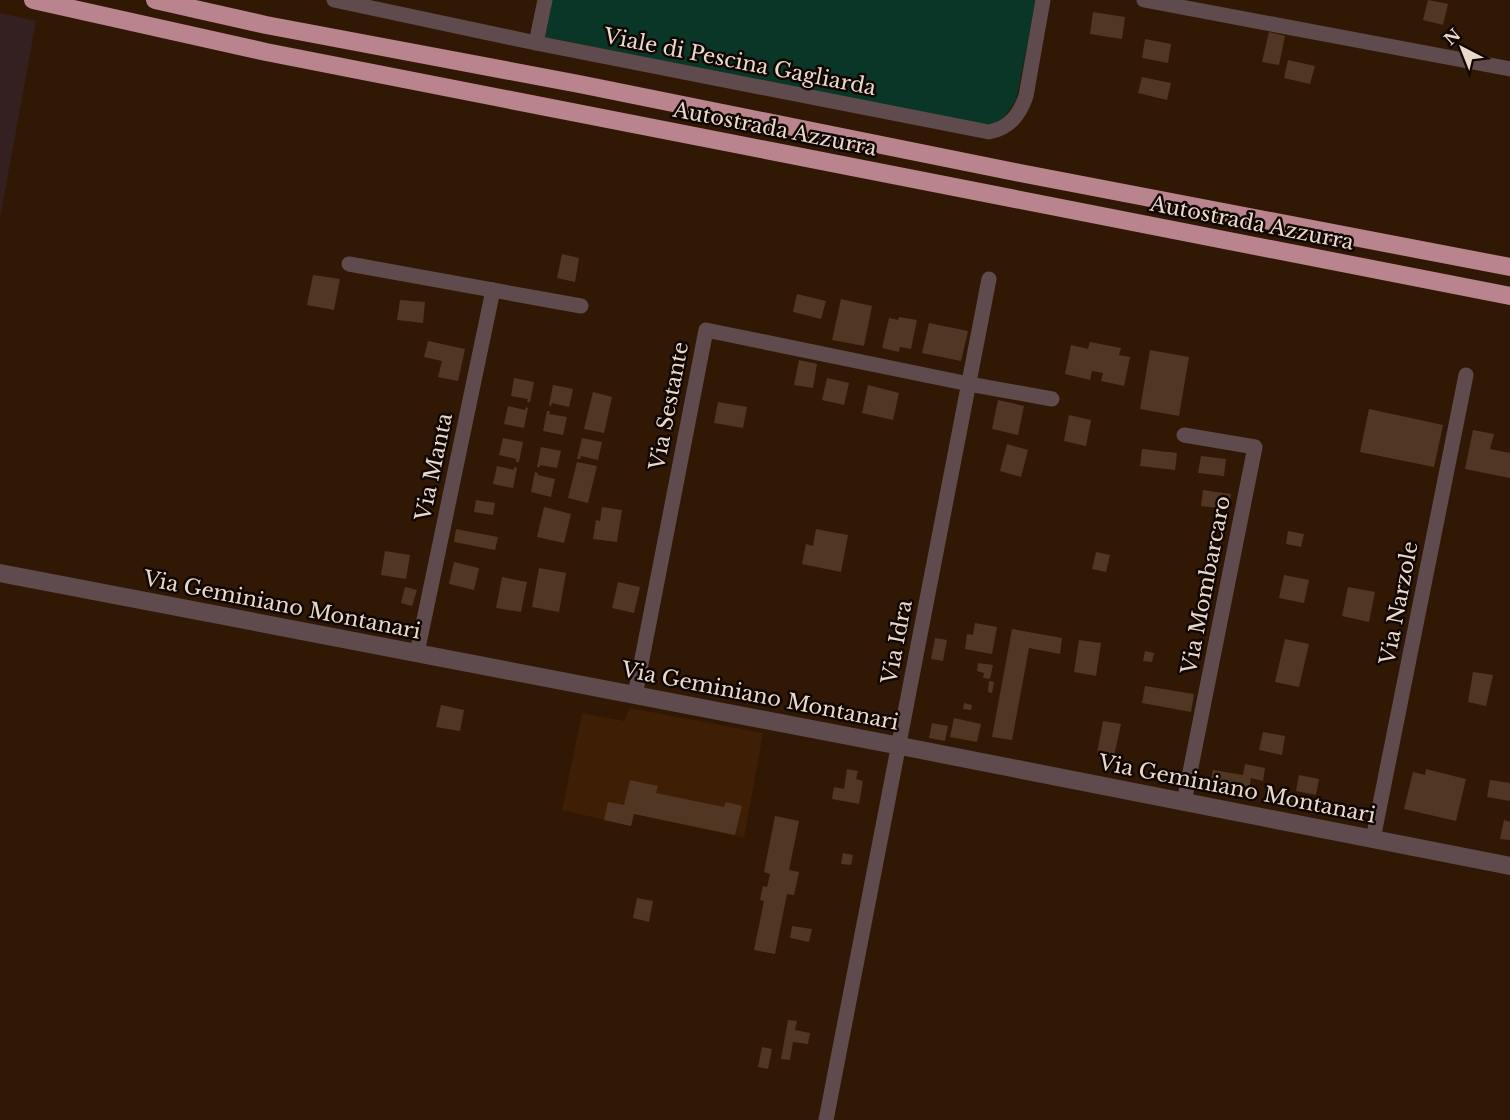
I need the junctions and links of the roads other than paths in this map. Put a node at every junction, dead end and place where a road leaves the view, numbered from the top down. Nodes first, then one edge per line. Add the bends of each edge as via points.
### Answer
1 (33, 0) edge
2 (154, 0) edge
3 (334, 0) edge
4 (545, 0) edge
5 (1043, 0) edge
6 (1144, 0) edge
7 (536, 43) junction
8 (1510, 69) edge
9 (350, 264) dead end
10 (1510, 267) edge
11 (989, 279) dead end
12 (493, 290) junction
13 (1510, 296) edge
14 (581, 306) dead end
15 (1466, 375) dead end
16 (969, 384) junction
17 (1052, 399) dead end
18 (1184, 435) dead end
19 (0, 573) edge
20 (417, 653) junction
21 (634, 695) junction
22 (898, 746) junction
23 (1185, 802) junction
24 (1373, 839) junction
25 (1510, 866) edge
26 (826, 1120) edge

1 - 13 highway, Autostrada Azzurra via 278,55
2 - 10 highway, Autostrada Azzurra
3 - 7 street, Viale di Pescina Gagliarda
4 - 7 street
5 - 7 street, Viale di Pescina Gagliarda via 1023,106 1009,124 989,132
6 - 8 street
9 - 12 street
11 - 16 street, Via Idra
12 - 14 street
12 - 20 street, Via Manta
15 - 24 street, Via Narzole
16 - 17 street, Via Sestante
16 - 21 street, Via Sestante via 706,330
16 - 22 street, Via Idra
18 - 23 street, Via Mombarcaro via 1255,447
19 - 20 street, Via Geminiano Montanari
20 - 21 street, Via Geminiano Montanari
21 - 22 street, Via Geminiano Montanari
22 - 23 street, Via Geminiano Montanari
22 - 26 street, Via Idra
23 - 24 street, Via Geminiano Montanari
24 - 25 street, Via Geminiano Montanari

